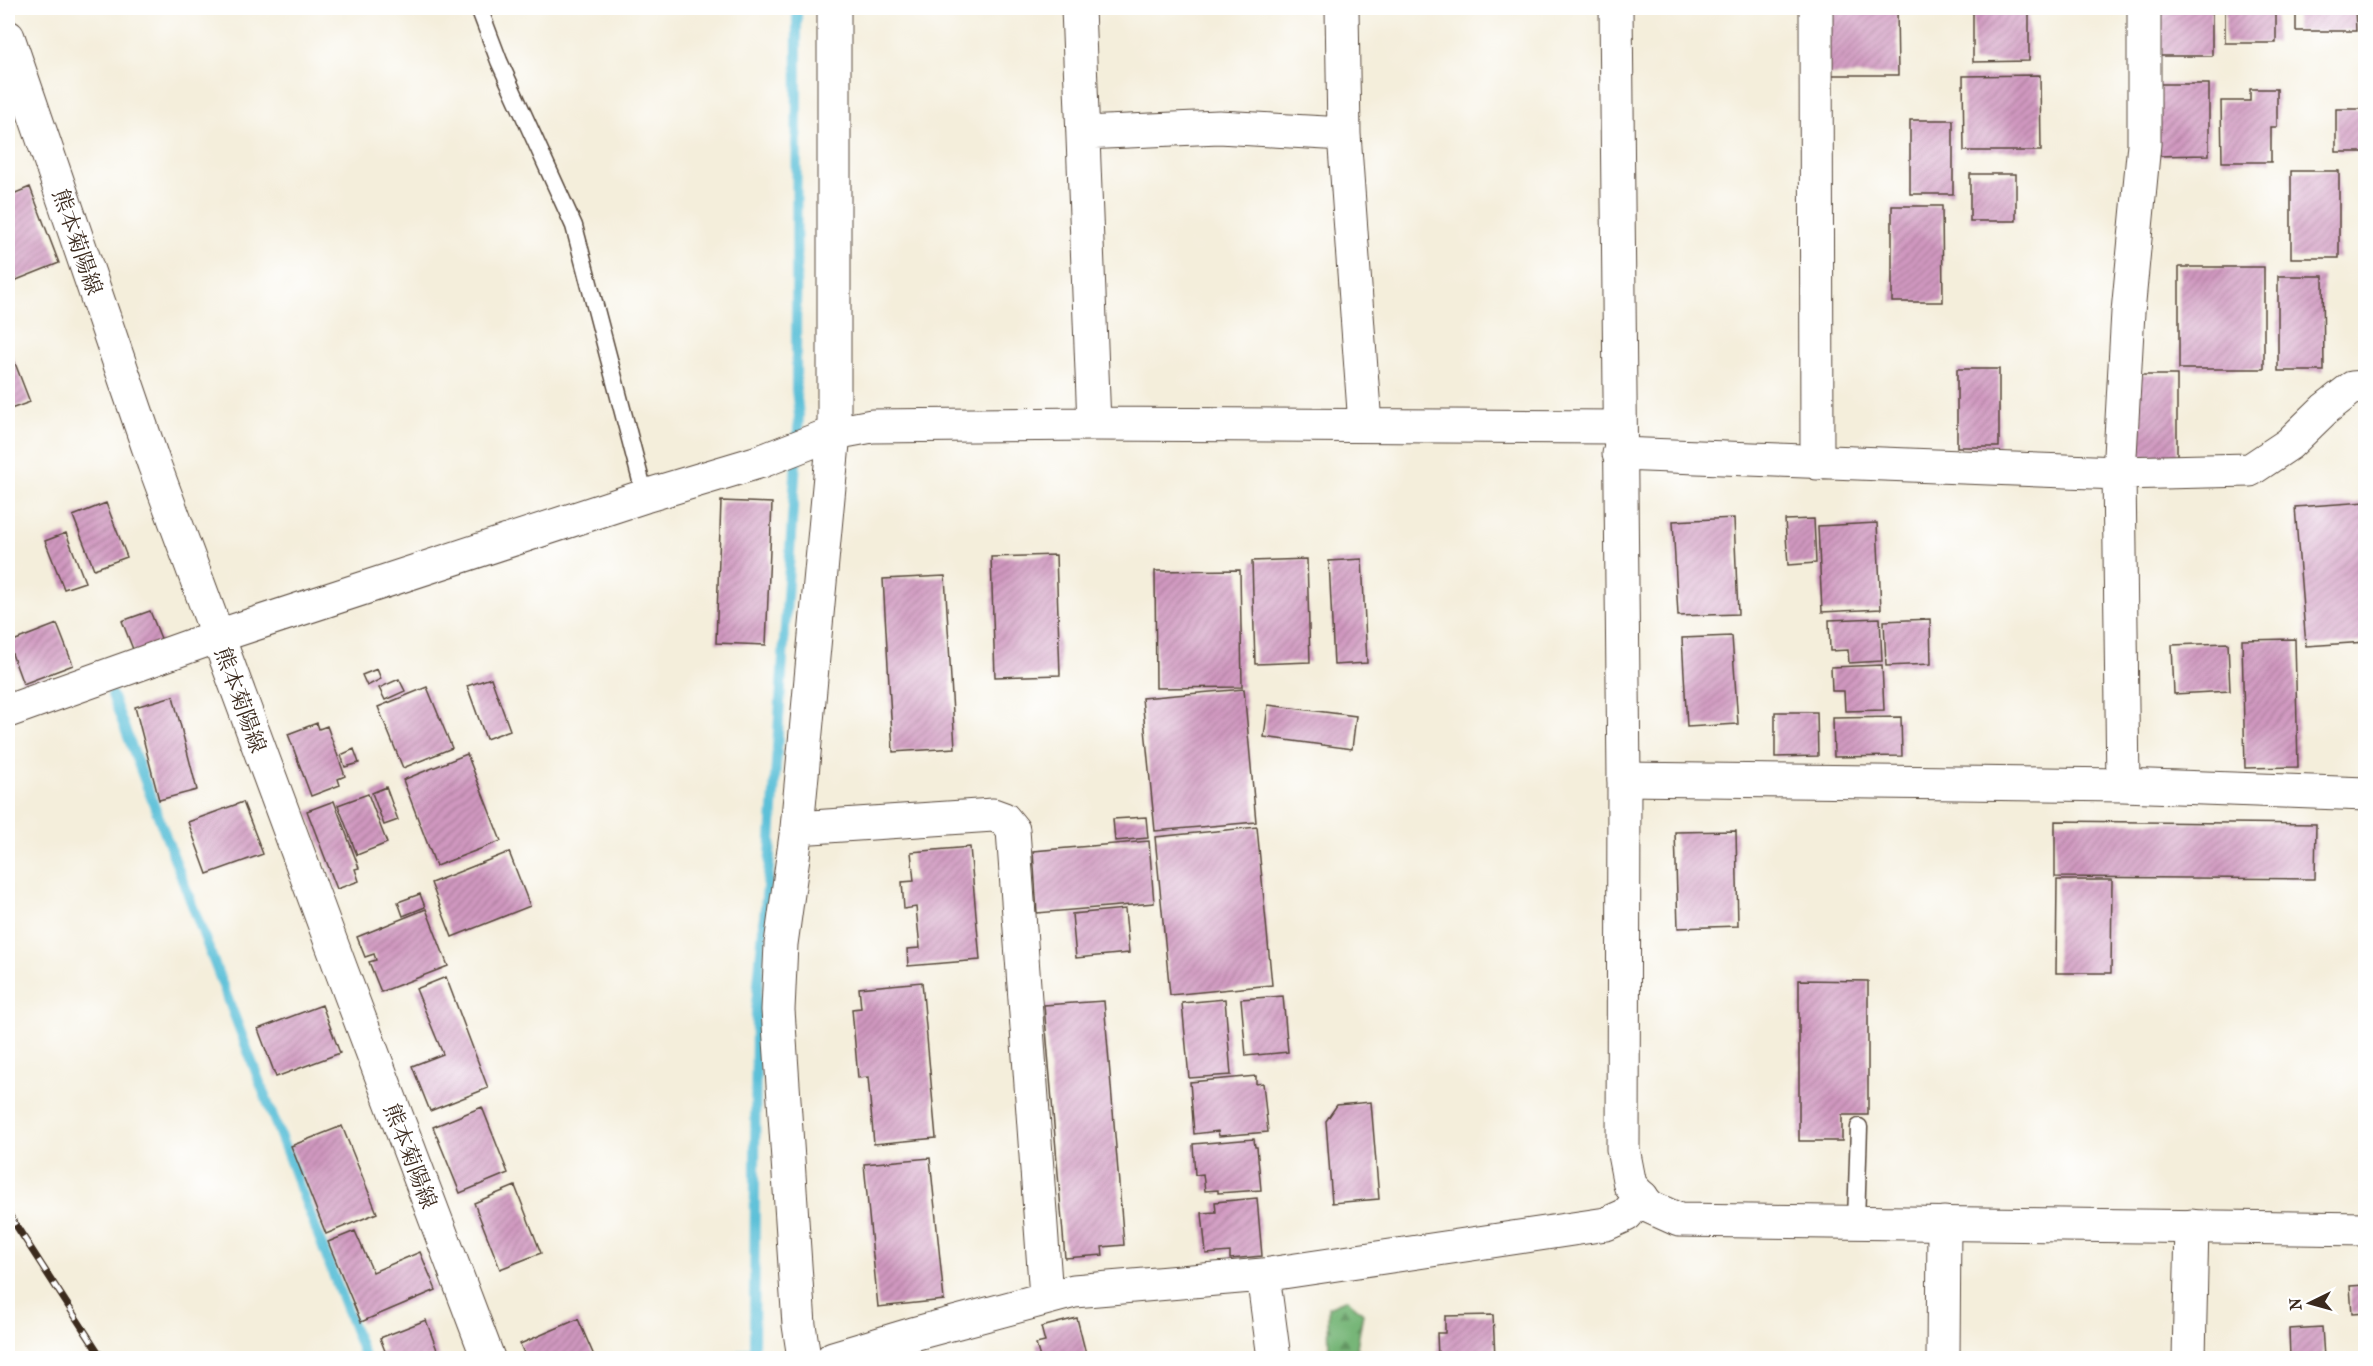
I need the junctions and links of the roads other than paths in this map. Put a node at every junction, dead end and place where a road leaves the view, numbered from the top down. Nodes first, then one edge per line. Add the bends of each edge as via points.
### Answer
1 (479, 8) edge
2 (834, 8) edge
3 (1078, 8) edge
4 (1342, 8) edge
5 (1616, 8) edge
6 (1816, 8) edge
7 (2144, 8) edge
8 (8, 37) edge
9 (1083, 133) junction
10 (1344, 134) junction
11 (2366, 387) edge
12 (1094, 424) junction
13 (1365, 425) junction
14 (834, 433) junction
15 (1619, 440) junction
16 (1817, 463) junction
17 (2119, 472) junction
18 (645, 496) junction
19 (218, 636) junction
20 (8, 711) edge
21 (1624, 779) junction
22 (2123, 785) junction
23 (2366, 794) edge
24 (797, 828) junction
25 (1859, 1127) dead end
26 (1642, 1197) junction
27 (1856, 1222) junction
28 (1944, 1223) junction
29 (2192, 1226) junction
30 (2366, 1229) edge
31 (1263, 1275) junction
32 (1046, 1297) junction
33 (488, 1359) edge
34 (804, 1359) edge
35 (833, 1359) edge
36 (1275, 1359) edge
37 (1943, 1359) edge
38 (2190, 1359) edge

1 - 18 lane via 574,226
2 - 14 street
3 - 9 street
4 - 10 street
5 - 15 street
6 - 16 street
7 - 17 street via 2144,144 2128,312
8 - 19 street, 熊本菊陽線 via 154,464
9 - 10 street via 1219,127
9 - 12 street
10 - 13 street
11 - 17 street via 2352,388 2289,444 2250,470
12 - 13 street
12 - 14 street via 872,426
13 - 15 street
14 - 18 street via 762,461
14 - 24 street
15 - 16 street
15 - 21 street
16 - 17 street
17 - 22 street
18 - 19 street
19 - 20 street
19 - 33 street, 熊本菊陽線
21 - 22 street
21 - 26 street via 1623,1149 1630,1185
22 - 23 street
24 - 32 street via 993,815 1004,819 1013,830
24 - 34 street via 781,944 778,1010
25 - 27 lane
26 - 27 street via 1650,1207 1679,1220
26 - 31 street via 1626,1215 1606,1224
27 - 28 street
28 - 29 street
28 - 37 street
29 - 30 street
29 - 38 street
31 - 32 street via 1074,1291
31 - 36 street
32 - 35 street

